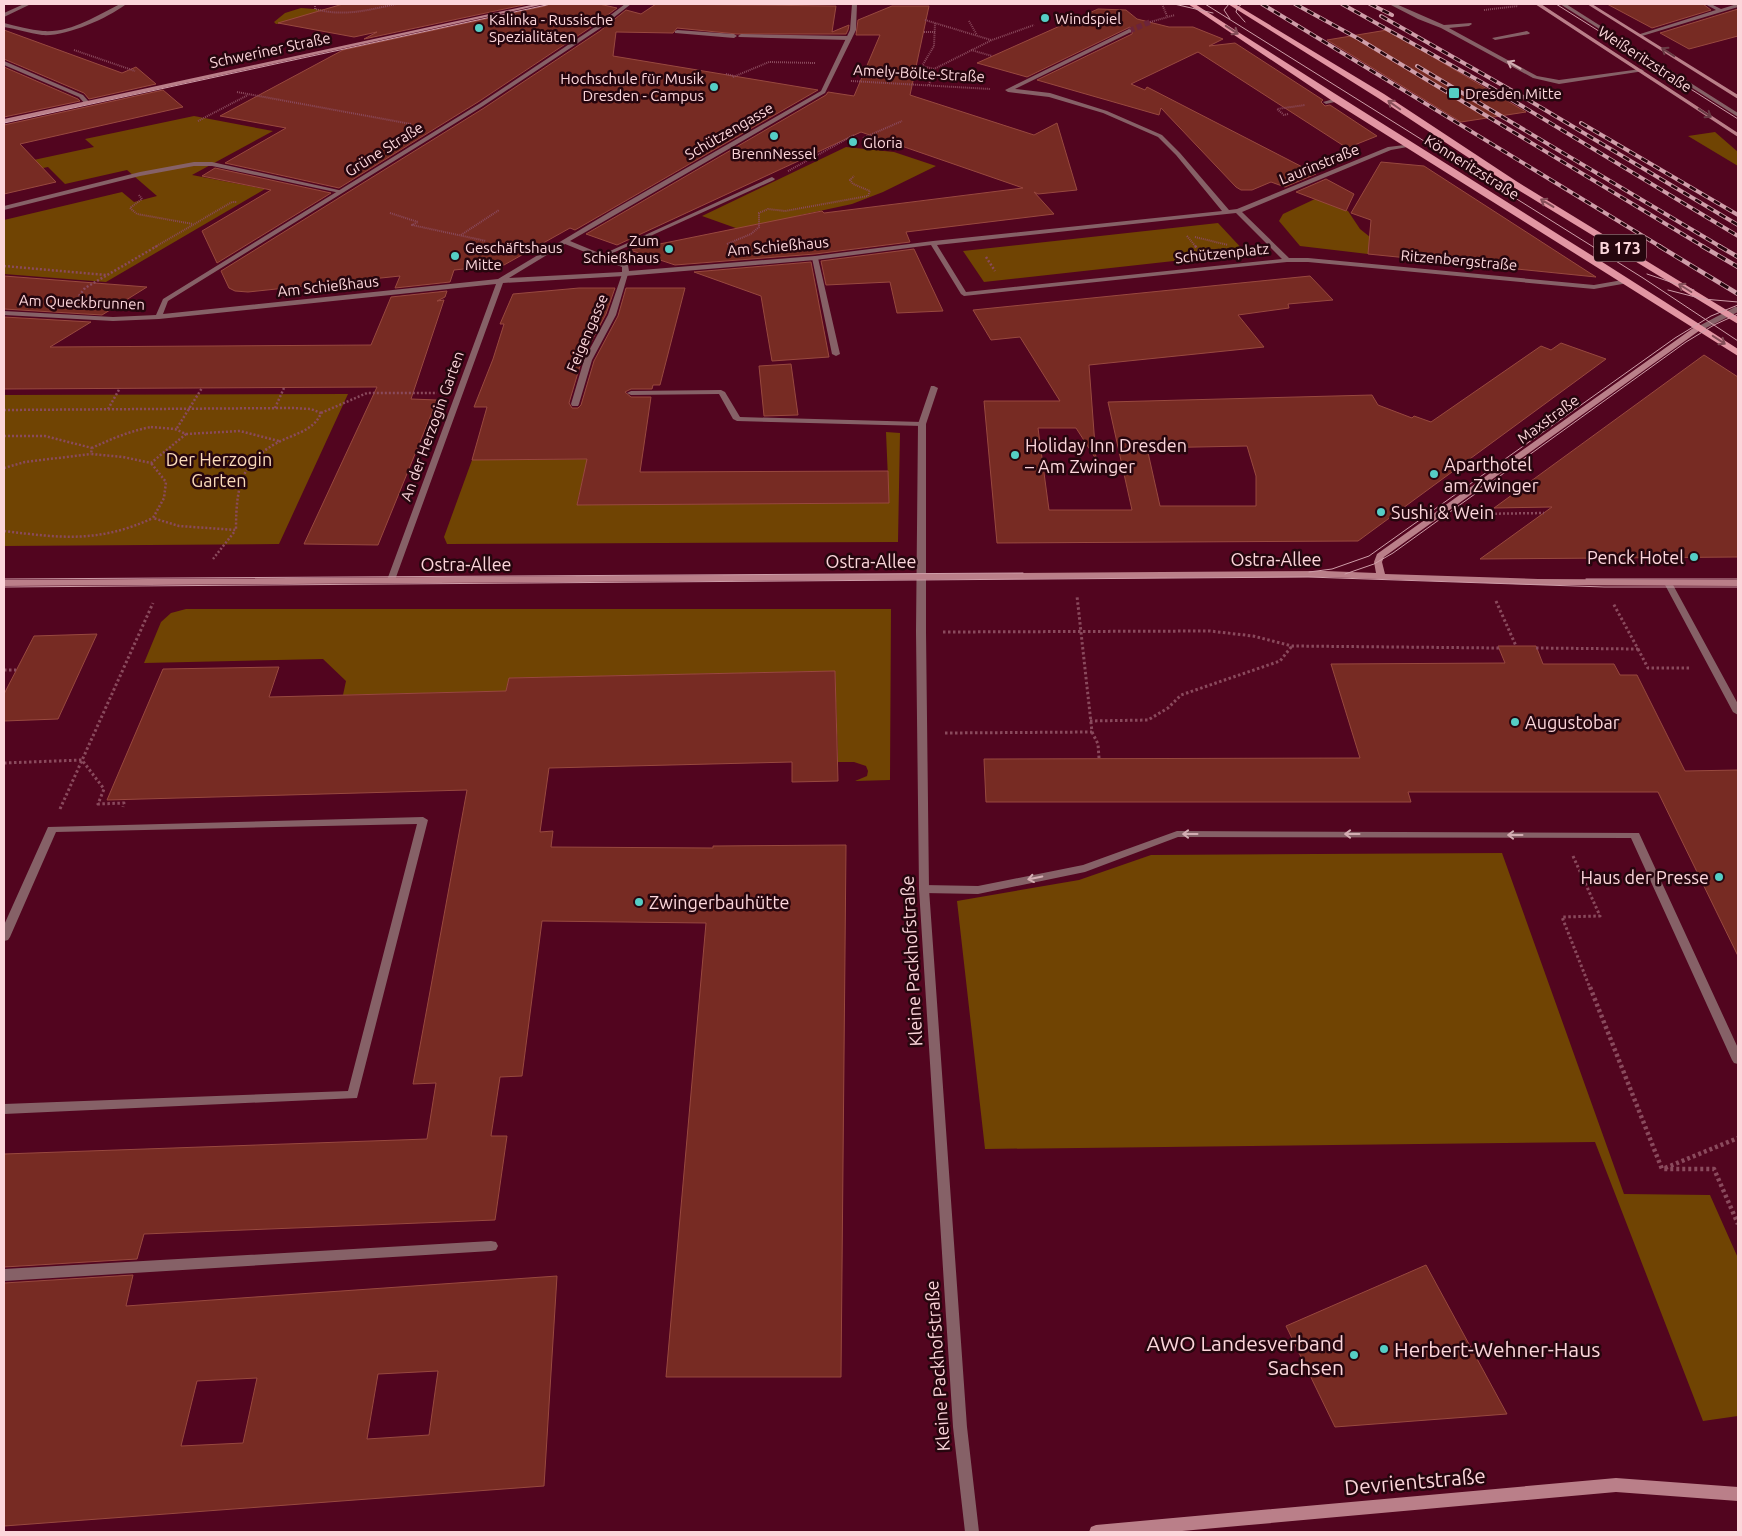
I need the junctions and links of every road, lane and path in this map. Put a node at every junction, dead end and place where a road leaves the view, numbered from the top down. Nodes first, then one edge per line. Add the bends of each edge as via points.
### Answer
1 (28, 4) edge
2 (315, 4) edge
3 (396, 4) edge
4 (542, 4) edge
5 (628, 4) edge
6 (854, 4) edge
7 (1162, 4) edge
8 (1191, 4) edge
9 (1231, 4) edge
10 (1392, 4) edge
11 (1538, 4) edge
12 (1563, 4) edge
13 (1589, 4) edge
14 (1708, 4) edge
15 (122, 5) edge
16 (1738, 5) edge
17 (1721, 11) junction
18 (4, 15) edge
19 (1167, 16) dead end
20 (925, 20) dead end
21 (969, 21) dead end
22 (935, 23) junction
23 (1469, 24) dead end
24 (4, 25) edge
25 (1034, 25) dead end
26 (1443, 27) junction
27 (1129, 31) tunnel mouth
28 (677, 32) dead end
29 (924, 32) dead end
30 (935, 32) junction
31 (42, 33) junction
32 (1527, 33) dead end
33 (1640, 35) junction
34 (734, 36) dead end
35 (741, 36) dead end
36 (977, 36) junction
37 (849, 38) junction
38 (1495, 38) dead end
39 (992, 40) junction
40 (971, 50) junction
41 (992, 56) dead end
42 (4, 63) edge
43 (838, 63) junction
44 (934, 69) junction
45 (1641, 71) junction
46 (726, 74) dead end
47 (206, 77) junction
48 (830, 80) junction
49 (928, 86) junction
50 (157, 88) junction
51 (1008, 90) junction
52 (248, 95) junction
53 (1738, 98) edge
54 (1337, 100) junction
55 (1326, 102) dead end
56 (87, 103) junction
57 (1285, 108) dead end
58 (1288, 114) dead end
59 (1738, 115) edge
60 (4, 121) edge
61 (198, 121) dead end
62 (902, 121) dead end
63 (441, 129) junction
64 (854, 135) dead end
65 (1738, 135) edge
66 (863, 138) dead end
67 (1410, 144) junction
68 (854, 176) dead end
69 (772, 179) joint
70 (340, 191) junction
71 (144, 193) dead end
72 (237, 202) dead end
73 (4, 208) edge
74 (499, 210) dead end
75 (1238, 210) junction
76 (1227, 212) junction
77 (390, 213) dead end
78 (194, 224) junction
79 (751, 234) dead end
80 (460, 236) junction
81 (486, 241) dead end
82 (566, 242) junction
83 (933, 243) junction
84 (1228, 245) dead end
85 (1190, 252) dead end
86 (995, 255) dead end
87 (602, 256) junction
88 (816, 258) junction
89 (1287, 260) junction
90 (4, 266) edge
91 (997, 273) dead end
92 (625, 274) junction
93 (107, 275) junction
94 (1628, 281) junction
95 (500, 282) junction
96 (1738, 309) edge
97 (4, 313) edge
98 (1727, 314) junction
99 (60, 316) junction
100 (159, 317) junction
101 (1738, 321) edge
102 (1699, 328) junction
103 (1738, 352) edge
104 (836, 354) dead end
105 (120, 388) dead end
106 (202, 388) dead end
107 (284, 388) dead end
108 (934, 388) dead end
109 (630, 393) dead end
110 (459, 394) junction
111 (575, 404) dead end
112 (191, 408) junction
113 (274, 408) junction
114 (108, 409) junction
115 (4, 410) edge
116 (321, 413) junction
117 (922, 424) junction
118 (178, 428) junction
119 (186, 434) junction
120 (4, 436) edge
121 (280, 441) junction
122 (92, 448) junction
123 (91, 454) junction
124 (151, 464) junction
125 (4, 468) edge
126 (1450, 505) junction
127 (1544, 513) dead end
128 (153, 518) junction
129 (236, 530) junction
130 (4, 531) edge
131 (1381, 575) junction
132 (1075, 576) junction
133 (923, 577) junction
134 (1487, 579) junction
135 (391, 580) junction
136 (198, 582) junction
137 (1602, 583) junction
138 (1668, 583) junction
139 (1738, 583) edge
140 (4, 584) edge
141 (152, 606) dead end
142 (1081, 631) junction
143 (921, 632) junction
144 (1292, 646) junction
145 (1516, 646) dead end
146 (1499, 648) dead end
147 (1536, 648) dead end
148 (1638, 649) junction
149 (1715, 668) junction
150 (4, 670) edge
151 (16, 670) dead end
152 (1738, 712) edge
153 (1090, 721) junction
154 (1092, 732) junction
155 (922, 733) junction
156 (1099, 758) dead end
157 (82, 760) junction
158 (4, 763) edge
159 (66, 797) dead end
160 (115, 827) junction
161 (1564, 835) junction
162 (924, 889) junction
163 (4, 937) edge
164 (1738, 1060) edge
165 (4, 1110) edge
166 (1738, 1138) edge
167 (1662, 1169) junction
168 (1738, 1224) edge
169 (490, 1246) dead end
170 (4, 1276) edge
171 (1738, 1494) edge
172 (972, 1532) edge
173 (1096, 1532) edge

1 - 18 street
2 - 3 path via 315,9 329,14
4 - 47 street, Schweriner Straße
5 - 63 street, Grüne Straße via 598,28
6 - 37 street, Schützengasse via 853,30
7 - 19 path
8 -> 54 main road, Könneritzstraße / B 173
98 -> 9 main road, Könneritzstraße / B 173
10 - 26 street
11 - 45 street, Weißeritzstraße
12 - 59 street
13 - 33 street, Weißeritzstraße
14 - 17 street
15 - 31 street via 74,28
16 - 17 street
17 - 33 street
20 - 22 path
21 - 36 path
22 - 30 path
22 - 36 path
23 - 26 street
24 - 31 street
25 - 39 path
45 -> 26 street via 1559,82 1535,77
27 - 51 street, Amely-Bölte-Straße
28 - 34 street
29 - 30 path
30 - 44 path via 934,46 922,66
31 - 50 path via 44,39 141,73
32 - 38 street
53 -> 33 street, Weißeritzstraße
35 - 37 street
36 - 39 path
37 - 43 street, Schützengasse
39 - 40 path
40 - 41 path
40 - 44 path
42 - 56 street via 81,96
43 - 46 path via 769,62 733,76
43 - 48 street, Schützengasse
44 - 49 path
45 -> 65 street, Weißeritzstraße
47 - 50 street, Schweriner Straße
47 - 52 path via 215,86
48 - 49 path, Amely-Bölte-Straße
48 - 82 street, Schützengasse via 823,92
49 - 51 path, Amely-Bölte-Straße
50 - 56 street, Schweriner Straße
51 - 76 street, Amely-Bölte-Straße via 1050,95 1112,115 1160,136
52 - 61 path
52 - 63 path
54 - 55 street
54 - 67 main road, Könneritzstraße / B 173
56 - 60 street, Schweriner Straße
57 - 58 path via 1277,109
62 - 66 path
63 - 70 street, Grüne Straße
64 - 69 path
67 - 75 street, Laurinstraße via 1390,148
67 - 94 main road, Könneritzstraße / B 173
68 - 79 path via 850,180 870,191 868,196 785,212 768,209 759,214 759,227
69 - 87 street
70 - 73 street via 212,164 194,164
70 - 100 street, Grüne Straße via 166,300
71 - 78 path via 138,194 142,199 130,208 136,214
72 - 78 path
74 - 80 path
75 - 76 street
75 - 89 street, Schützenplatz
76 - 83 street
77 - 80 path via 418,222 412,225
78 - 93 path
80 - 81 path
82 - 87 street
82 - 95 street, Am Schießhaus
83 - 88 street, Am Schießhaus
83 - 89 street, Schützenplatz via 964,294
84 - 85 path via 1186,235 1200,251
86 - 91 path via 985,256
87 - 92 street via 626,266
88 - 92 street, Am Schießhaus
88 - 104 street
89 - 94 street, Ritzenbergstraße via 1594,287
90 - 93 path
92 - 95 street, Am Schießhaus
92 - 111 street, Feigengasse via 612,315 588,360
93 - 99 path via 85,288
94 - 102 main road, Könneritzstraße / B 173
95 - 100 street, Am Schießhaus
95 - 110 street, An der Herzogin Garten
96 - 98 street
97 - 99 street, Am Queckbrunnen
98 - 101 main road, Könneritzstraße / B 173
98 - 102 street
99 - 100 street, Am Queckbrunnen
102 -> 103 main road, Könneritzstraße / B 173
102 - 126 street, Maxstraße
105 - 114 path
106 - 112 path
107 - 113 path
108 - 117 street, Kleine Packhofstraße
109 - 117 street via 721,392 737,419
110 - 116 path via 367,393
110 - 135 street, An der Herzogin Garten
112 - 113 path
112 - 114 path
112 - 118 path
113 - 116 path via 311,409
114 - 115 path
116 - 121 path via 320,419 312,426
117 - 133 street, Kleine Packhofstraße
118 - 119 path
118 - 122 path via 138,429
119 - 121 path via 240,432
119 - 124 path
120 - 122 path via 44,436
121 - 129 path via 256,457 246,470 236,508
122 - 123 path
123 - 124 path
123 - 125 path via 25,462
124 - 128 path via 166,482 164,498
126 - 127 path via 1472,514
126 - 131 street, Maxstraße via 1380,556
128 - 129 path via 179,526
128 - 130 path via 132,529 62,538
129 - 136 path
131 - 132 street, Ostra-Allee
131 - 134 street, Ostra-Allee
132 - 133 street, Ostra-Allee
132 - 142 path
133 - 135 street, Ostra-Allee
133 - 143 street, Kleine Packhofstraße
134 - 137 street, Ostra-Allee
134 - 145 path
135 - 136 street, Ostra-Allee
136 - 140 street, Ostra-Allee
137 - 138 street, Ostra-Allee
137 - 148 path
138 - 139 street, Ostra-Allee
138 - 149 street
141 - 157 path
142 - 143 path
142 - 144 path via 1210,631 1252,636
142 - 153 path
143 - 155 street, Kleine Packhofstraße
144 - 146 path
144 - 153 path via 1280,661 1181,695 1168,708 1148,720
147 - 148 path
148 - 149 path via 1648,668
149 - 152 street
150 - 151 path
153 - 154 path
154 - 155 path
154 - 156 path via 1098,744
155 - 162 street, Kleine Packhofstraße
157 - 158 path
157 - 159 path
157 - 160 path via 104,789 98,804 124,803
160 - 163 street via 52,829
160 - 165 street via 423,820 353,1095
161 -> 162 street via 1177,834 1085,868 978,890
161 - 164 street via 1636,835
161 - 167 path via 1600,916 1562,918
162 - 172 street, Kleine Packhofstraße via 960,1427
166 - 167 path
167 - 168 path via 1714,1169
169 - 170 street
171 - 173 street, Devrientstraße via 1616,1485

